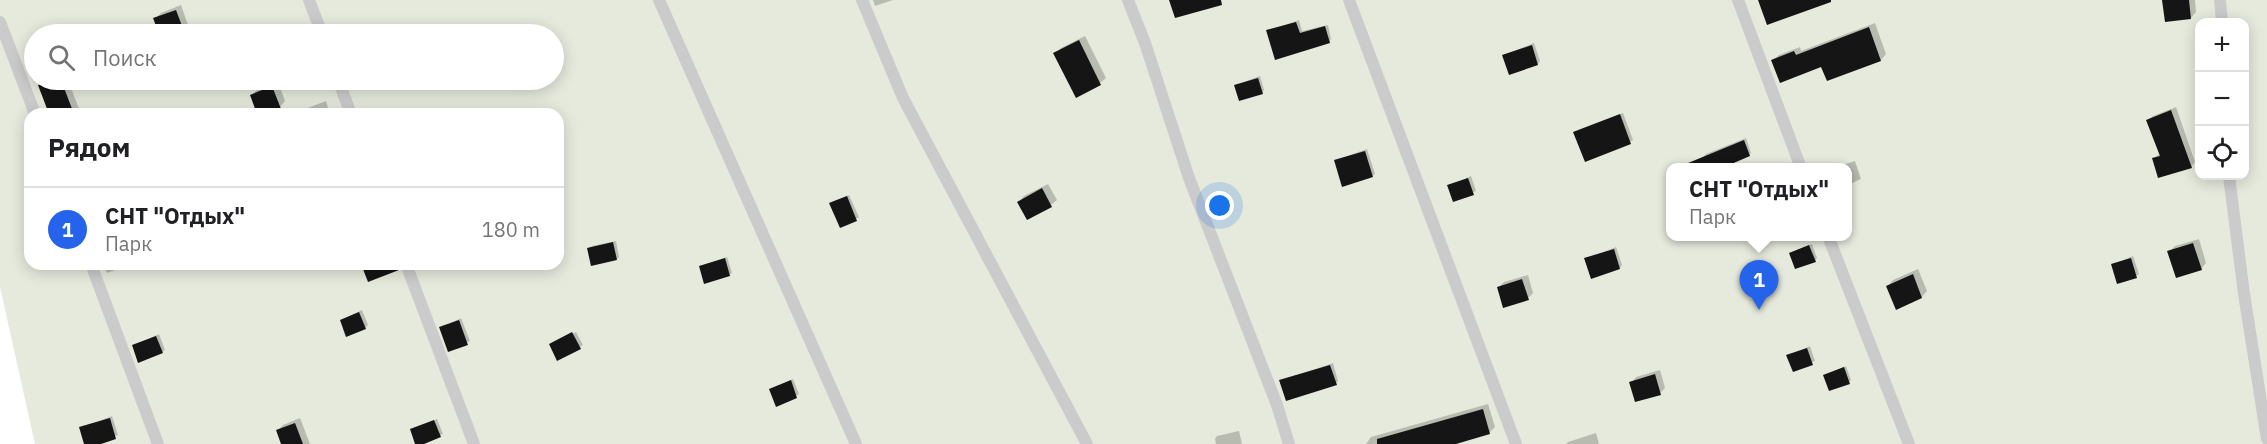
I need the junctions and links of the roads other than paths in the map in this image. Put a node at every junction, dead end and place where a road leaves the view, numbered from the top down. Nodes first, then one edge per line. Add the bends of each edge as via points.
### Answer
1 (309, 0) edge
2 (659, 0) edge
3 (862, 0) edge
4 (1128, 0) edge
5 (1350, 0) edge
6 (1738, 0) edge
7 (2220, 0) edge
8 (2222, 18) edge
9 (0, 22) edge
10 (318, 24) edge
11 (24, 87) edge
12 (25, 90) edge
13 (343, 90) edge
14 (32, 108) edge
15 (349, 108) edge
16 (1800, 163) edge
17 (2230, 180) edge
18 (1830, 241) edge
19 (93, 270) edge
20 (408, 270) edge
21 (2267, 439) edge
22 (158, 444) edge
23 (474, 444) edge
24 (856, 444) edge
25 (1087, 444) edge
26 (1288, 444) edge
27 (1516, 444) edge
28 (1909, 444) edge

1 - 10 lane
2 - 24 lane
3 - 25 lane via 903,98
4 - 26 lane
5 - 27 lane
6 - 16 lane
7 - 8 lane
9 - 11 lane
12 - 14 lane
13 - 15 lane
17 - 21 lane
18 - 28 lane
19 - 22 lane
20 - 23 lane

